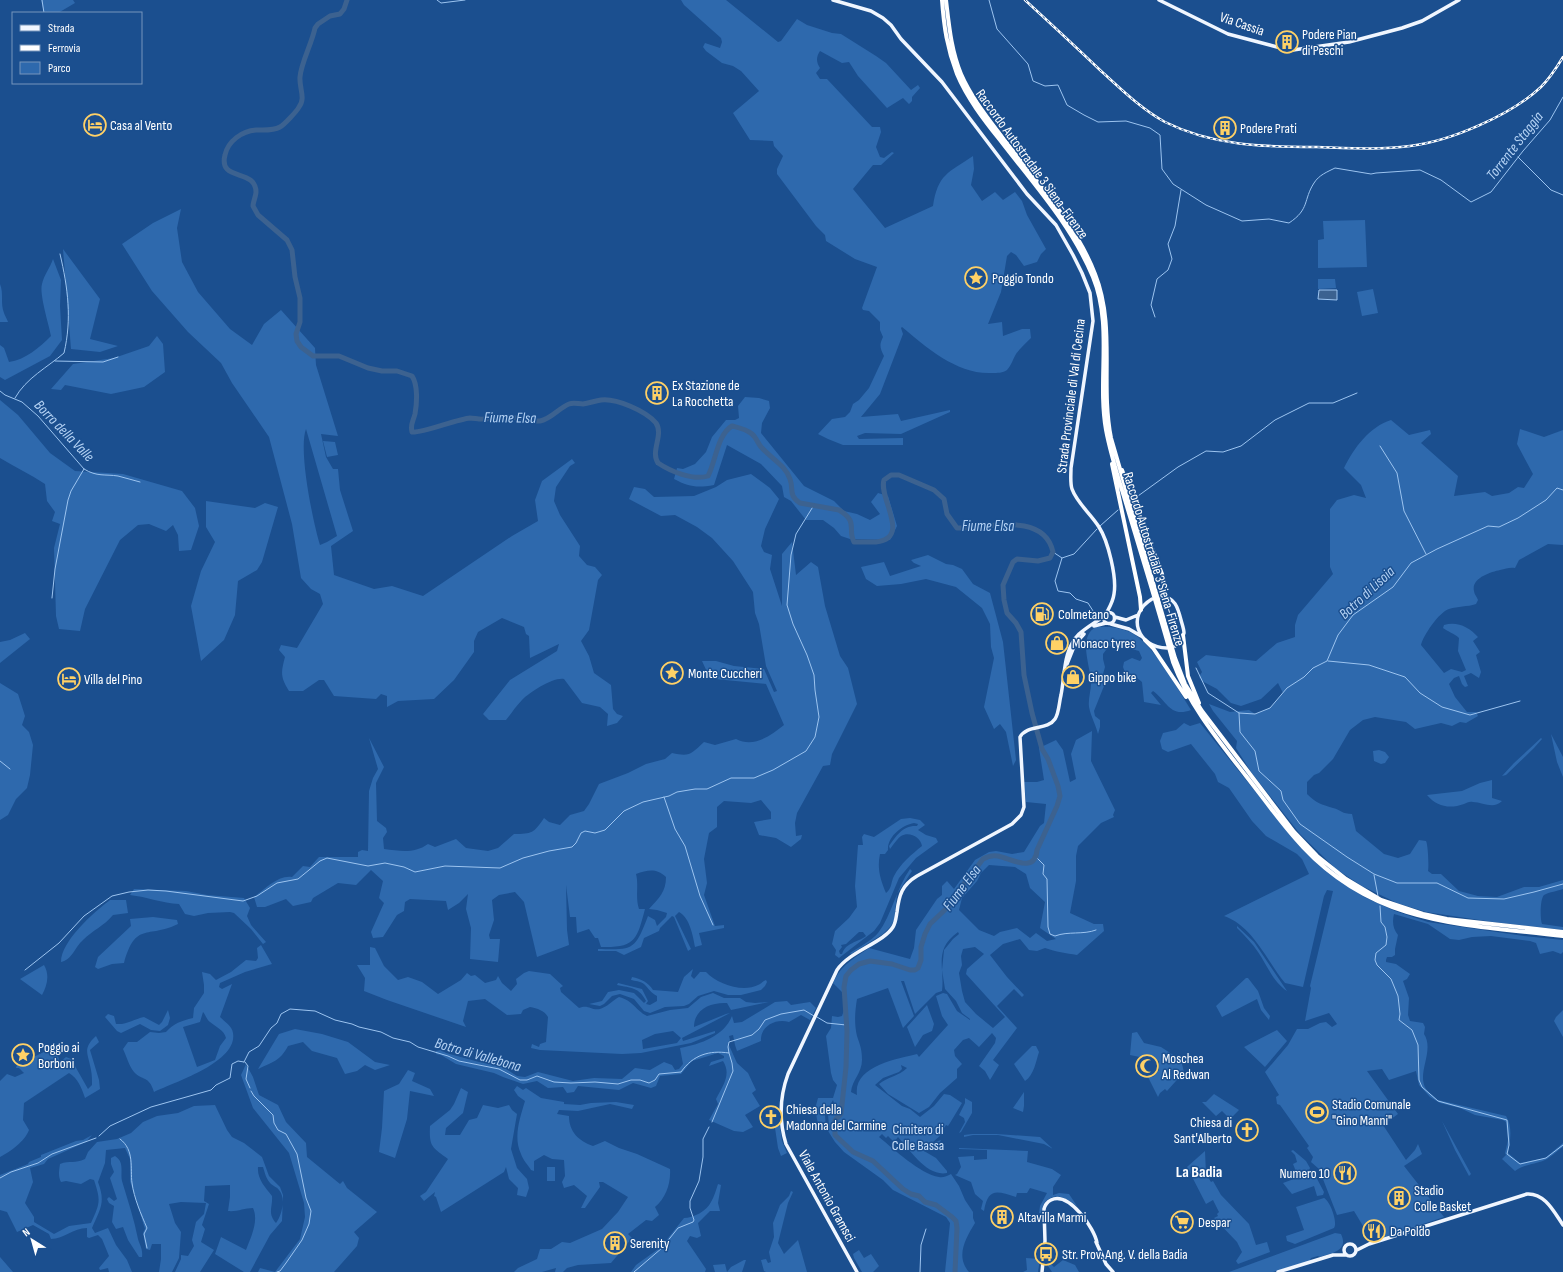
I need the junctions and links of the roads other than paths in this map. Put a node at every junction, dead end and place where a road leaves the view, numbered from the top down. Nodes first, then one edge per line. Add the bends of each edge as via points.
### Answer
1 (833, 0) edge
2 (942, 0) edge
3 (946, 0) edge
4 (1159, 0) edge
5 (1460, 0) edge
6 (1107, 367) junction
7 (1102, 393) junction
8 (1160, 597) dead end
9 (1166, 597) junction
10 (1152, 600) dead end
11 (1112, 603) junction
12 (1141, 610) junction
13 (1138, 614) junction
14 (1105, 615) junction
15 (1114, 616) junction
16 (1106, 623) junction
17 (1111, 624) junction
18 (1183, 635) junction
19 (1144, 639) junction
20 (1175, 646) dead end
21 (1167, 648) dead end
22 (1065, 673) junction
23 (1234, 760) junction
24 (1246, 770) junction
25 (1563, 932) edge
26 (1563, 936) edge
27 (1563, 1225) edge
28 (1370, 1244) junction
29 (1354, 1245) junction
30 (1344, 1247) junction
31 (1357, 1250) junction
32 (1333, 1255) junction
33 (1347, 1255) junction
34 (857, 1272) edge
35 (1042, 1272) edge
36 (1112, 1272) edge
37 (1278, 1272) edge

1 - 11 main road, Strada Provinciale di Val di Cecina via 871,11 891,25 942,82 1027,194 1056,225 1082,273 1090,293 1093,321 1071,480 1072,489 1103,535 1114,580
2 - 7 highway, Raccordo Autostradale 3 Siena-Firenze via 945,36 958,75 968,95 1060,218 1076,242 1094,279 1103,322
3 - 6 highway, Raccordo Autostradale 3 Siena-Firenze via 954,54 971,93 1063,216 1089,260 1098,282 1105,313
4 - 5 main road, Via Cassia via 1228,34 1291,50 1346,43 1418,23
6 - 9 highway via 1109,416 1113,440 1125,479 1162,574
6 - 24 highway, Raccordo Autostradale 3 Siena-Firenze via 1106,408 1111,438 1177,663 1198,707
7 - 12 highway via 1100,405 1103,427
7 - 23 highway, Raccordo Autostradale 3 Siena-Firenze via 1113,461 1177,672 1194,706
8 - 9 main road
9 - 18 main road via 1178,608
10 - 12 main road
11 - 14 main road, Strada Provinciale di Val di Cecina
11 - 15 main road, Strada Provinciale di Val di Cecina
12 - 13 main road
13 - 15 main road via 1126,620
13 - 19 main road via 1138,627
14 - 15 main road via 1109,613
14 - 16 main road
14 - 22 main road via 1074,640 1067,656
15 - 17 main road via 1115,620
16 - 17 main road
16 - 22 main road via 1094,626 1077,641
17 - 19 main road via 1129,629
18 - 20 main road
18 - 24 highway via 1188,676 1196,696
19 - 21 main road via 1155,646
19 - 23 highway via 1200,719 1228,756
22 - 34 main road, Viale Antonio Gramsci via 1057,715 1053,721 1048,725 1027,730 1020,739 1024,803 1020,817 907,883 900,894 893,927 852,955 834,974 785,1082 781,1105 786,1144
23 - 26 highway, Raccordo Autostradale 3 Siena-Firenze via 1304,848 1339,878 1366,896 1426,918
24 - 25 highway, Raccordo Autostradale 3 Siena-Firenze via 1309,849 1333,870 1367,892 1400,907 1437,918
27 - 28 main road via 1544,1199 1527,1194
28 - 29 main road
28 - 31 main road
29 - 30 main road via 1350,1243
29 - 31 main road
30 - 32 main road
30 - 33 main road
31 - 33 main road via 1352,1256
32 - 33 main road
32 - 37 main road
35 - 36 main road via 1043,1211 1048,1202 1054,1199 1063,1200 1084,1219

